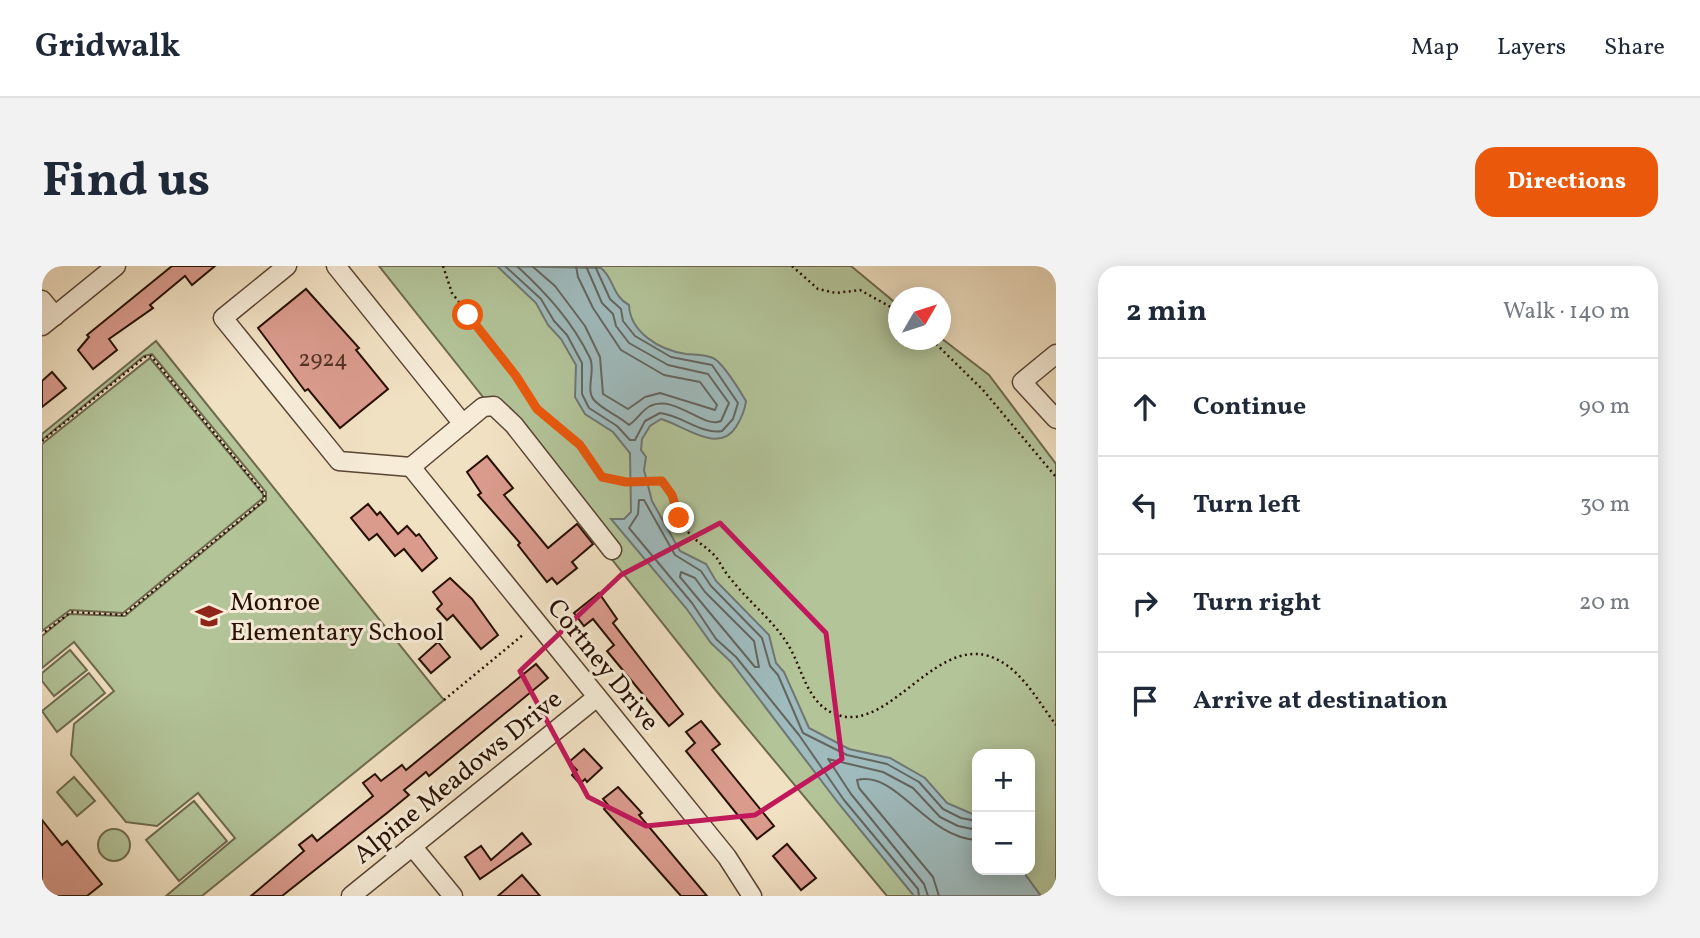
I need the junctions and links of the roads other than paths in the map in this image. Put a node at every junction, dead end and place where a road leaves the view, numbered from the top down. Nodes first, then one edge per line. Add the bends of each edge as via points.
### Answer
1 (116, 266) edge
2 (287, 266) edge
3 (336, 266) edge
4 (42, 300) edge
5 (48, 321) edge
6 (1056, 354) edge
7 (1056, 419) edge
8 (463, 424) junction
9 (411, 467) junction
10 (612, 550) dead end
11 (597, 697) junction
12 (412, 846) junction
13 (351, 896) edge
14 (453, 896) edge
15 (752, 896) edge

1 - 5 street
2 - 9 street via 223,318 339,461
3 - 8 street
4 - 5 street
6 - 7 street via 1022,382
8 - 9 street
8 - 10 street via 490,405 505,415
9 - 11 street, Cortney Drive
11 - 12 street, Alpine Meadows Drive
11 - 15 street, Cortney Drive via 727,857
12 - 13 street, Alpine Meadows Drive
12 - 14 street

